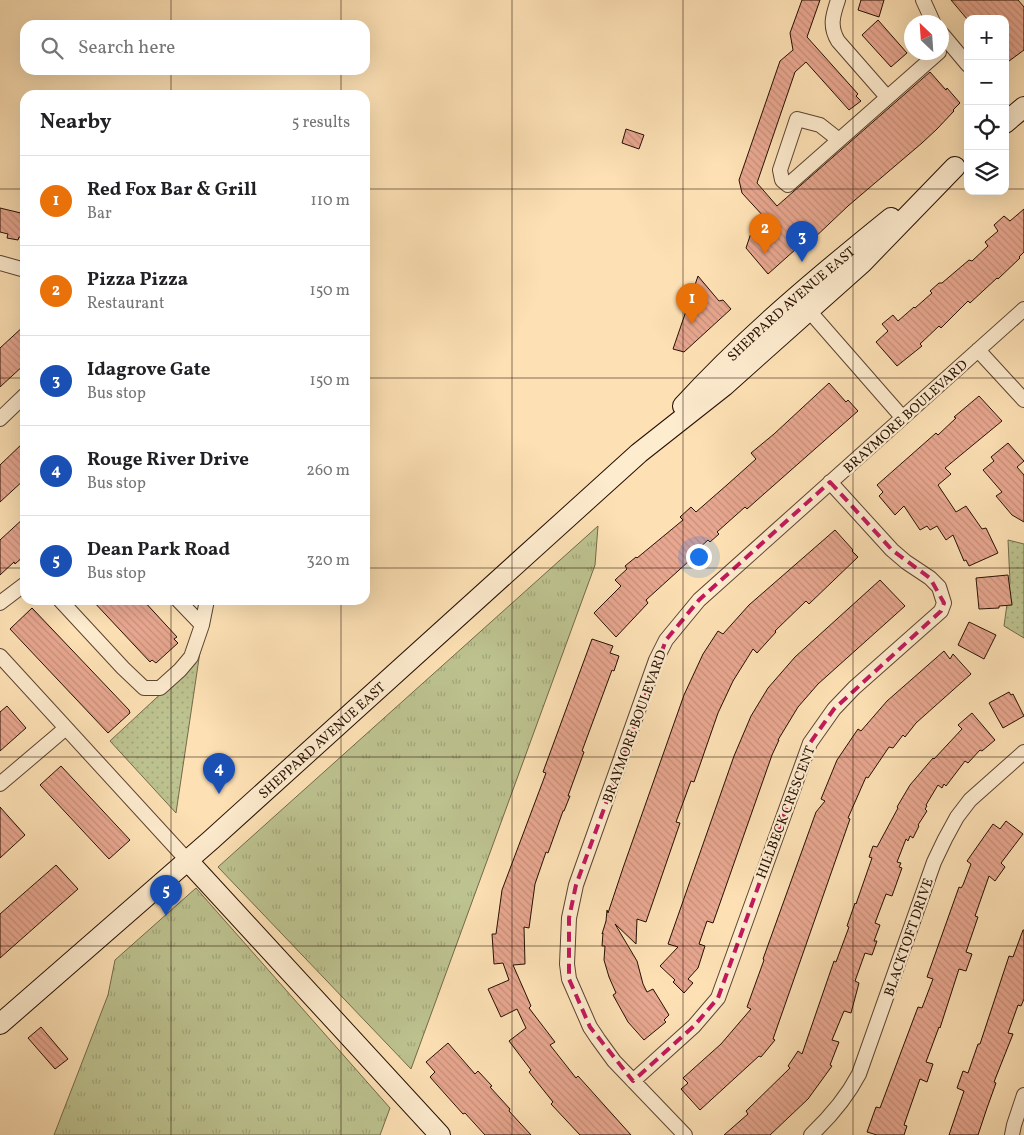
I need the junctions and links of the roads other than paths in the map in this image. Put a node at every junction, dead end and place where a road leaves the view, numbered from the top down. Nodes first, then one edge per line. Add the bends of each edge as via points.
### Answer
1 (838, 0) edge
2 (923, 0) edge
3 (930, 15) edge
4 (949, 50) edge
5 (927, 60) edge
6 (964, 63) edge
7 (887, 97) junction
8 (839, 140) junction
9 (962, 161) edge
10 (0, 263) edge
11 (20, 269) edge
12 (802, 304) junction
13 (1024, 310) edge
14 (978, 350) junction
15 (20, 400) edge
16 (1024, 400) edge
17 (902, 417) junction
18 (0, 419) edge
19 (830, 482) junction
20 (20, 588) edge
21 (0, 603) edge
22 (65, 605) edge
23 (183, 605) edge
24 (206, 605) edge
25 (202, 625) junction
26 (0, 656) edge
27 (66, 728) junction
28 (1024, 752) edge
29 (0, 784) edge
30 (188, 861) junction
31 (0, 1024) edge
32 (633, 1081) junction
33 (1024, 1095) edge
34 (440, 1135) edge
35 (684, 1135) edge
36 (811, 1135) edge
37 (1012, 1135) edge

1 - 7 street via 832,22 833,32
2 - 3 street
4 - 6 street
5 - 7 street
7 - 8 street
8 - 8 street via 820,125 797,119 780,170 782,180 788,185
9 - 12 main road, SHEPPARD AVENUE EAST via 862,263
10 - 11 street
12 - 17 street
12 - 30 main road, SHEPPARD AVENUE EAST via 724,386 639,453
13 - 14 street, BRAYMORE BOULEVARD
14 - 16 street
14 - 17 street, BRAYMORE BOULEVARD
15 - 18 street
17 - 19 street, BRAYMORE BOULEVARD
19 - 32 street, BRAYMORE BOULEVARD via 699,600 666,640 576,885 569,918 569,978 594,1033
19 - 32 street, HILLBECK CRESCENT via 892,550 939,587 944,603 941,611 834,709 815,735 718,998 694,1026
20 - 21 street
22 - 25 street via 144,688 160,688 180,670 191,658
23 - 25 street
24 - 25 street
26 - 27 street
27 - 29 street
27 - 30 street
28 - 36 street, BLACKTOFT DRIVE via 977,794 957,817 934,862 859,1074 840,1104
30 - 31 main road, SHEPPARD AVENUE EAST
30 - 34 main road
32 - 35 street, BRAYMORE BOULEVARD
33 - 37 street

